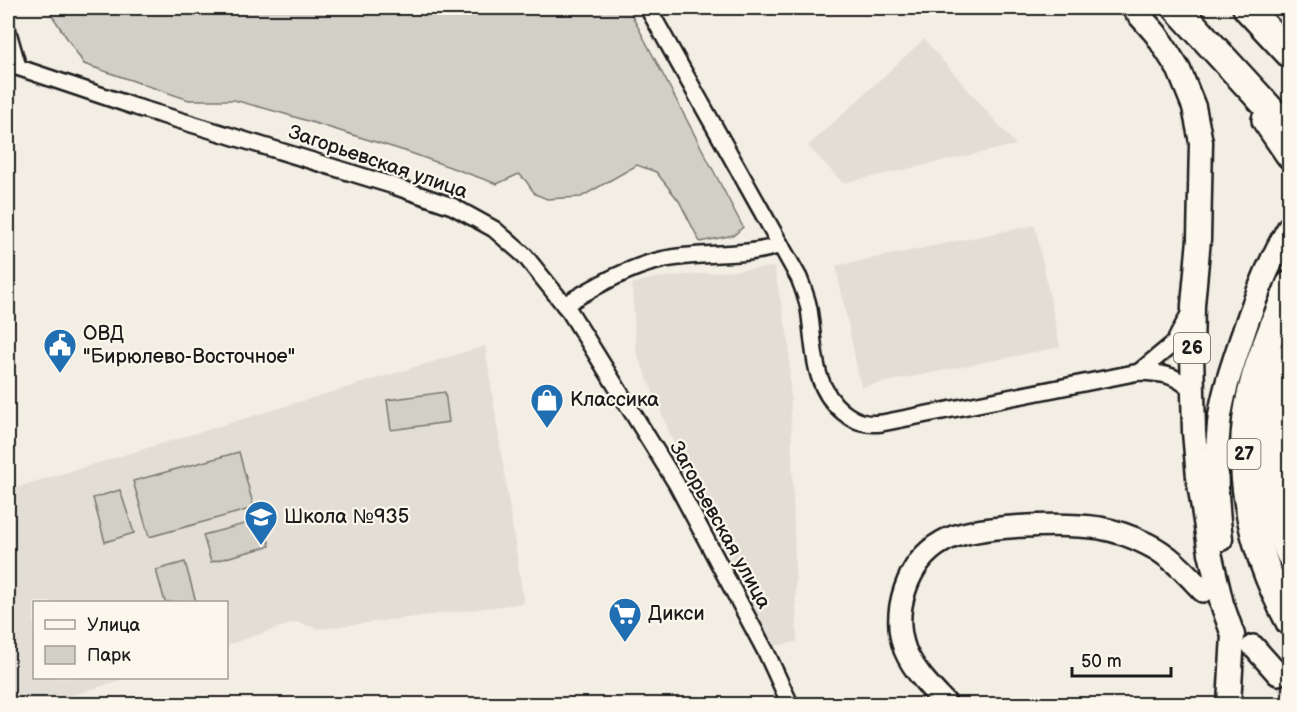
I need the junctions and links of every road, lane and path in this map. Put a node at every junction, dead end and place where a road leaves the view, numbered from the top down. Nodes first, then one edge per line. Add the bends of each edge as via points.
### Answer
1 (648, 8) edge
2 (1133, 8) edge
3 (1177, 8) edge
4 (1247, 8) edge
5 (8, 32) edge
6 (1290, 54) edge
7 (1222, 57) junction
8 (13, 66) edge
9 (1290, 131) edge
10 (1290, 155) edge
11 (1290, 226) edge
12 (781, 245) junction
13 (1290, 285) edge
14 (564, 305) junction
15 (1193, 305) junction
16 (1290, 356) edge
17 (1139, 372) junction
18 (1192, 390) junction
19 (1290, 555) edge
20 (1203, 591) dead end
21 (1290, 622) edge
22 (1233, 635) junction
23 (1253, 646) dead end
24 (1278, 674) tunnel mouth
25 (790, 705) edge
26 (946, 705) edge
27 (1229, 705) edge

1 - 12 street
2 - 15 main road, 26 via 1171,54 1187,88 1198,126 1202,159
3 - 7 highway
4 - 6 highway
5 - 8 street, Загорьевская улица
7 - 9 highway
7 - 10 highway
8 - 14 street, Загорьевская улица via 452,206 494,229 525,256
11 - 22 main road via 1253,304 1223,399 1218,432 1220,533
12 - 14 street via 661,260 611,277
12 - 17 street via 805,294 818,377 836,406 865,424
13 - 21 highway, 27 via 1254,382 1244,451 1254,537
14 - 25 street, Загорьевская улица via 676,483
15 - 17 street via 1173,343
15 - 18 main road, 26
16 - 19 highway via 1275,400 1269,450 1275,508
17 - 18 street via 1167,374
18 - 22 main road, 26 via 1203,513 1216,580
20 - 26 street via 1177,564 1150,545 1100,528 1026,527 960,534 927,553 914,568 900,609 905,650
22 - 27 main road, 26
23 - 24 street

